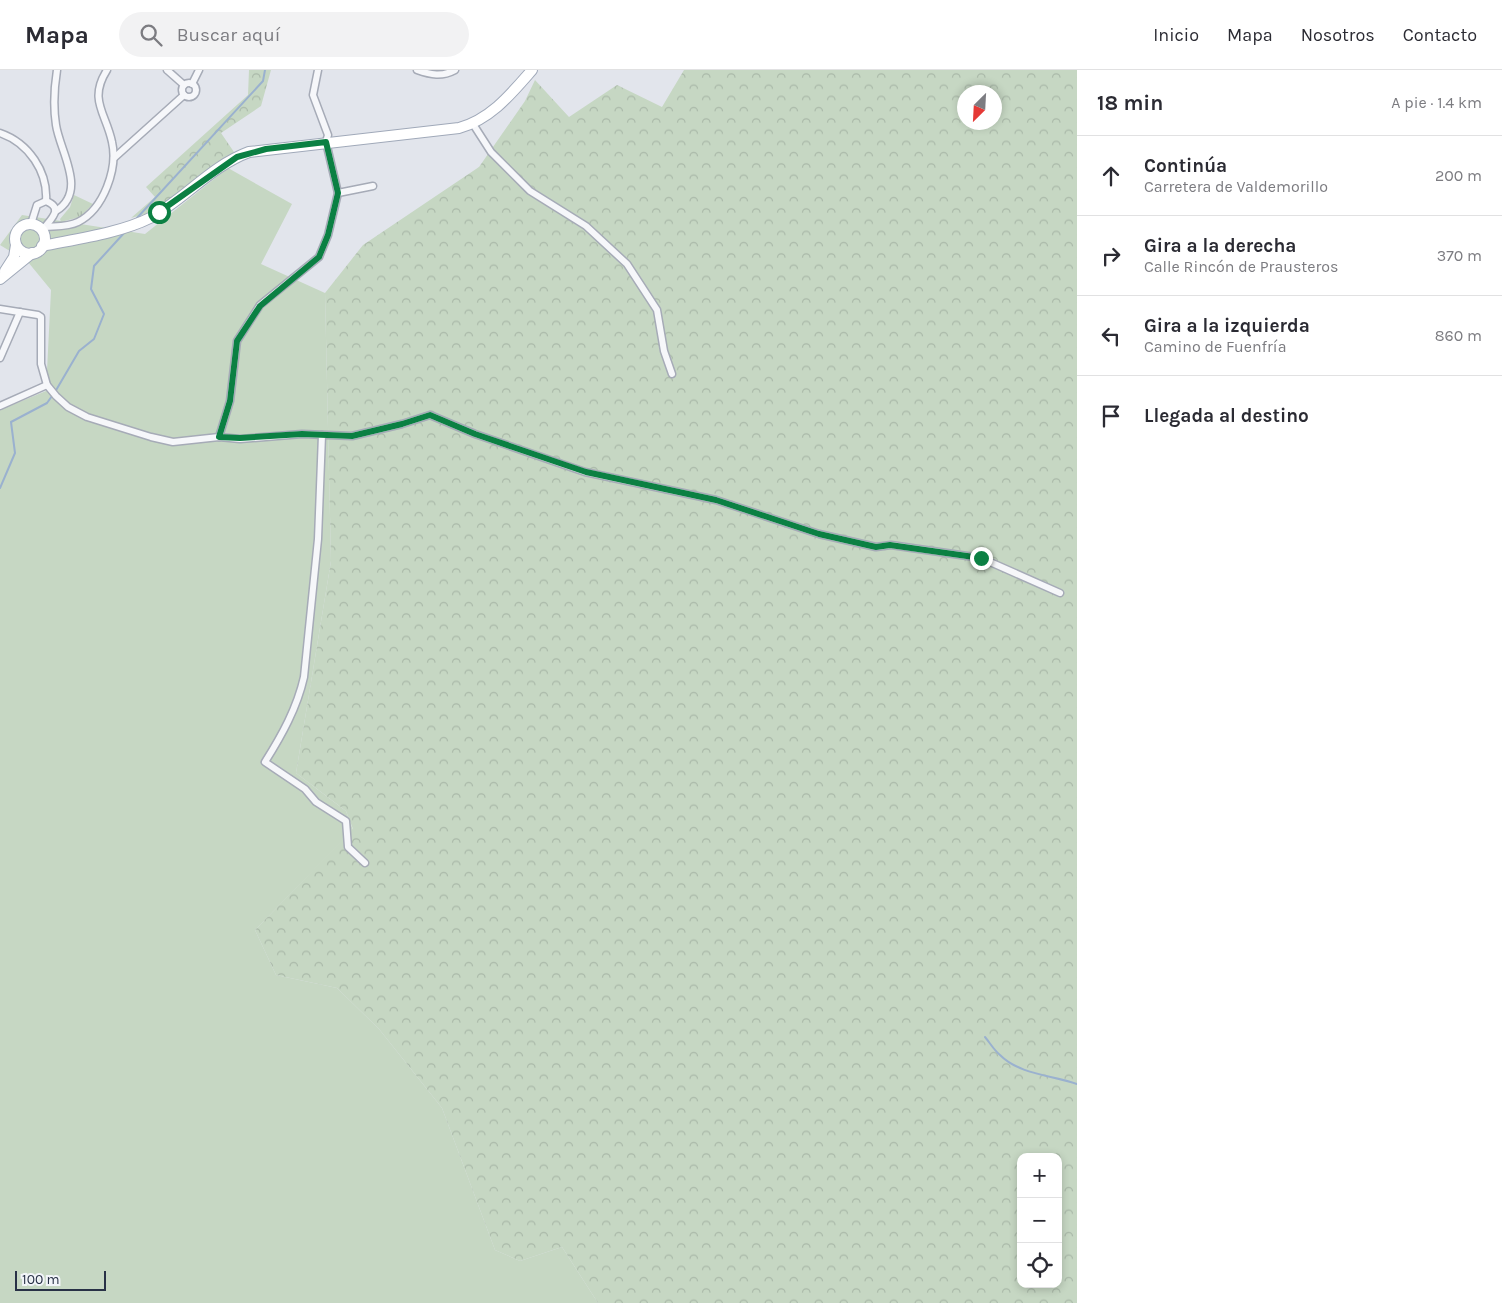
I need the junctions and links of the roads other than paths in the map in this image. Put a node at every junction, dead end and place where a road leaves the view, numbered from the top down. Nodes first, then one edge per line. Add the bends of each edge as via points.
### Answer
1 (56, 70) edge
2 (107, 70) edge
3 (167, 70) edge
4 (199, 70) edge
5 (318, 70) edge
6 (417, 70) edge
7 (455, 70) edge
8 (532, 70) edge
9 (192, 84) junction
10 (184, 86) junction
11 (184, 95) junction
12 (473, 124) junction
13 (0, 133) edge
14 (112, 141) junction
15 (326, 142) junction
16 (127, 145) junction
17 (114, 158) junction
18 (372, 186) dead end
19 (338, 193) junction
20 (46, 201) junction
21 (55, 214) junction
22 (31, 224) junction
23 (61, 226) junction
24 (43, 235) junction
25 (16, 245) junction
26 (32, 253) junction
27 (0, 278) edge
28 (0, 309) edge
29 (20, 312) junction
30 (0, 358) edge
31 (672, 374) dead end
32 (49, 388) junction
33 (0, 406) edge
34 (322, 436) junction
35 (219, 437) junction
36 (1060, 593) dead end
37 (365, 863) dead end

1 - 21 street via 53,97 56,127 72,181 65,206
2 - 14 street via 98,89 98,102
3 - 10 street
4 - 9 street
5 - 15 street via 313,94 328,135
6 - 7 street via 441,76
8 - 12 main road via 492,112
9 - 10 street
9 - 11 street via 194,94
10 - 11 street
11 - 16 street
12 - 15 main road
12 - 31 street via 492,152 530,191 586,226 627,264 657,310 664,351
13 - 20 street via 22,146 35,161 46,184
14 - 16 street
14 - 17 street
15 - 19 street
15 - 24 main road via 266,149 237,157 148,218 66,241
16 - 17 street
17 - 23 street via 107,184 92,211 78,222
18 - 19 street
19 - 35 street via 319,257 260,306 237,341 230,401
20 - 21 street via 52,204
20 - 22 street via 37,205
21 - 23 street via 56,222
21 - 24 street
22 - 24 main road
22 - 25 main road via 19,229 15,236
23 - 24 street
24 - 26 main road
25 - 26 main road via 23,252
25 - 27 main road via 14,257
26 - 27 main road
28 - 29 street
29 - 30 street
29 - 32 street via 41,317 41,364
32 - 33 street
32 - 35 street via 68,407 87,417 151,437 173,442
34 - 35 street
34 - 36 street via 352,436 430,415 586,472 716,500 819,534 876,547 890,545 981,558
34 - 37 street via 318,539 304,677 285,730 265,762 346,821 348,847

